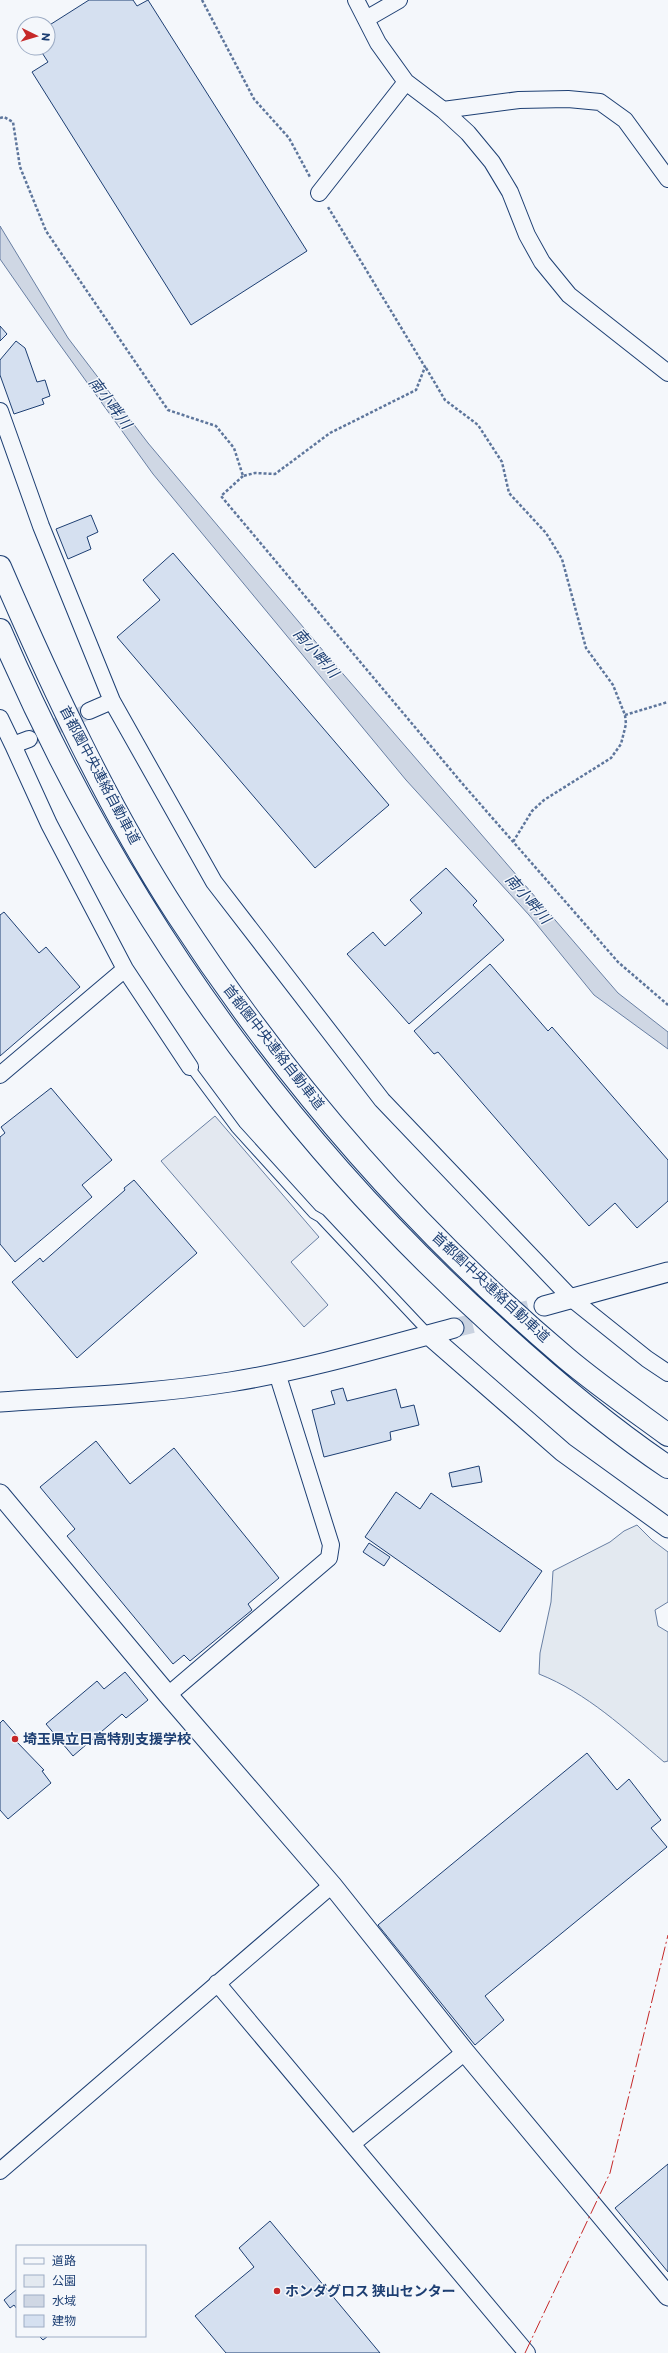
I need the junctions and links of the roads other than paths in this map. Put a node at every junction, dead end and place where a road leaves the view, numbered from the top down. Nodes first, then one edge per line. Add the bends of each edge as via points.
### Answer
1 (356, 0) edge
2 (399, 0) edge
3 (366, 19) junction
4 (406, 82) junction
5 (443, 110) junction
6 (668, 179) edge
7 (320, 193) road end
8 (667, 369) edge
9 (0, 411) edge
10 (0, 567) edge
11 (0, 630) edge
12 (112, 701) junction
13 (89, 711) tunnel mouth
14 (0, 718) edge
15 (29, 738) tunnel mouth
16 (13, 745) junction
17 (125, 969) junction
18 (190, 1067) joint
19 (0, 1074) edge
20 (668, 1272) edge
21 (572, 1299) junction
22 (544, 1306) tunnel mouth
23 (454, 1328) tunnel mouth
24 (430, 1335) junction
25 (276, 1373) junction
26 (668, 1373) edge
27 (0, 1402) edge
28 (668, 1435) edge
29 (668, 1467) edge
30 (0, 1494) edge
31 (668, 1528) edge
32 (168, 1696) junction
33 (332, 1885) junction
34 (217, 1983) junction
35 (465, 2052) junction
36 (352, 2144) junction
37 (0, 2171) edge
38 (668, 2296) edge
39 (527, 2353) edge

1 - 3 street
2 - 3 street
3 - 4 street via 378,43
4 - 5 street
4 - 7 street
5 - 6 street via 519,100 568,99 600,102 625,120
5 - 8 street via 468,133 492,162 510,192 527,235 542,262 569,295
9 - 12 street via 41,526
10 - 28 highway, 首都圏中央連絡自動車道 via 78,737 126,825 181,919 239,1005 290,1072 352,1147 474,1275 567,1358
11 - 29 highway, 首都圏中央連絡自動車道 via 59,757 141,905 219,1021 274,1093 330,1161 461,1296 550,1377
12 - 13 street
12 - 21 street via 219,888 382,1100
14 - 16 street
15 - 16 street
16 - 17 street via 49,824
17 - 18 street
17 - 19 street
18 - 24 lane via 236,1129 276,1174
20 - 21 street
21 - 22 street
21 - 26 street
23 - 24 street
24 - 25 street
24 - 31 street via 563,1452
25 - 27 street via 184,1388
25 - 32 street via 332,1545 329,1558
30 - 32 street
32 - 33 street
33 - 34 street
33 - 35 street
34 - 36 street
34 - 37 street
35 - 36 street
35 - 38 street
36 - 39 street

